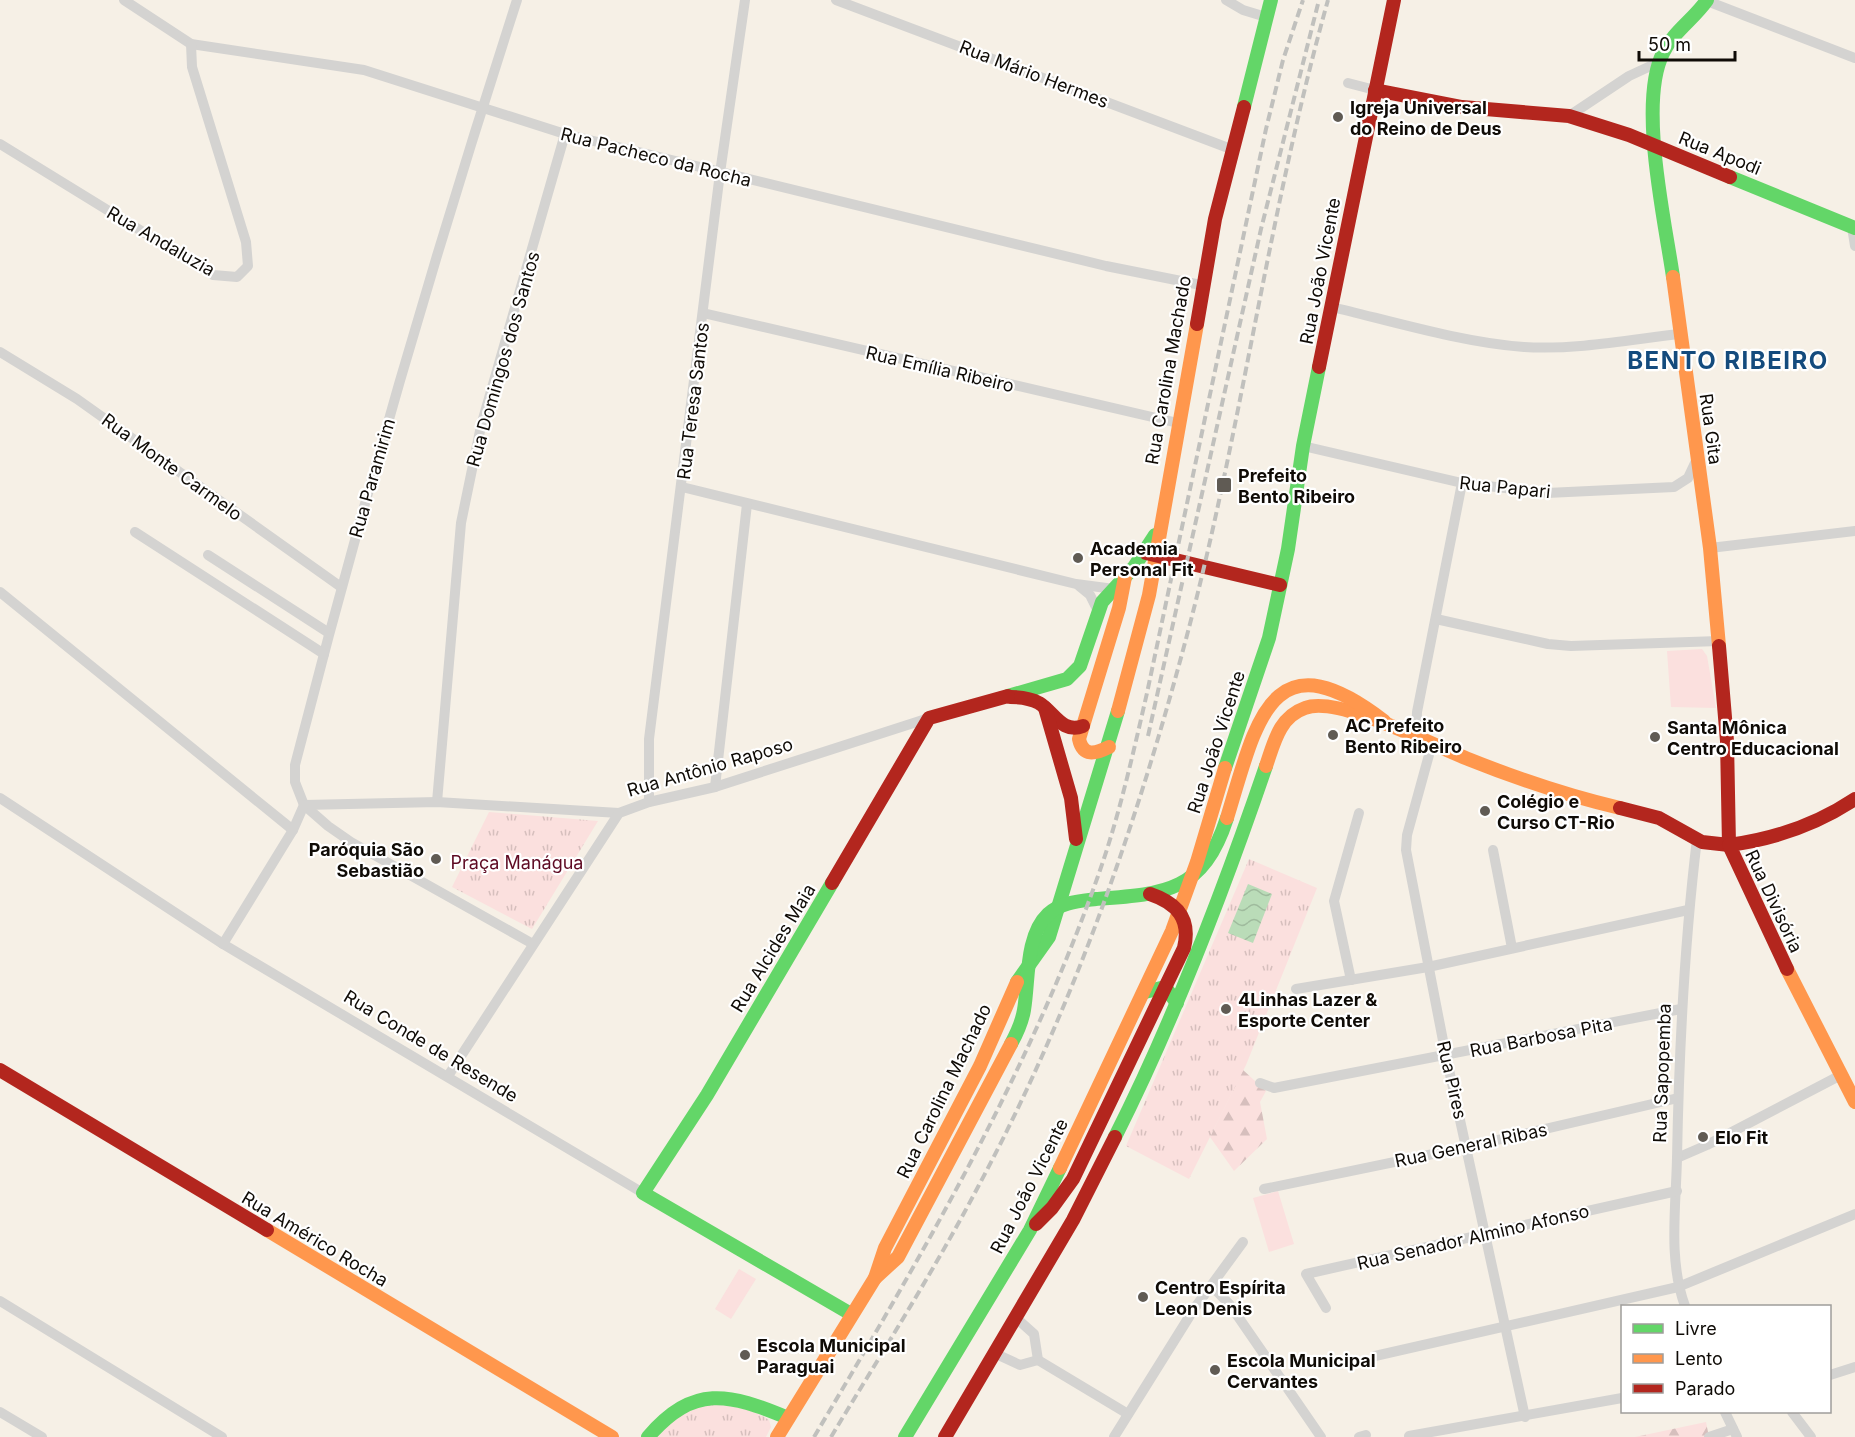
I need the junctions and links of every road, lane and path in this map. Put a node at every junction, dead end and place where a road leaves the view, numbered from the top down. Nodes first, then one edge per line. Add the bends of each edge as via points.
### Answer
1 (124, 0) edge
2 (517, 0) edge
3 (745, 0) edge
4 (836, 0) edge
5 (1226, 0) edge
6 (1271, 0) edge
7 (1394, 0) edge
8 (1707, 0) edge
9 (1266, 17) junction
10 (192, 44) junction
11 (1855, 58) edge
12 (1657, 63) junction
13 (1348, 83) dead end
14 (1375, 90) junction
15 (482, 108) junction
16 (1569, 116) junction
17 (565, 134) junction
18 (0, 144) edge
19 (1655, 146) junction
20 (1231, 149) junction
21 (720, 173) junction
22 (1854, 227) edge
23 (1855, 246) edge
24 (1202, 285) junction
25 (1332, 307) junction
26 (703, 313) junction
27 (1679, 334) junction
28 (0, 352) edge
29 (1178, 423) junction
30 (1303, 446) junction
31 (1697, 459) junction
32 (1462, 483) junction
33 (682, 487) junction
34 (747, 504) junction
35 (1159, 527) junction
36 (1855, 531) edge
37 (135, 532) dead end
38 (1710, 548) junction
39 (208, 555) dead end
40 (1076, 584) junction
41 (1280, 585) junction
42 (341, 587) junction
43 (1114, 589) junction
44 (0, 592) edge
45 (1098, 610) junction
46 (1436, 619) junction
47 (329, 633) junction
48 (1719, 641) junction
49 (324, 654) junction
50 (1009, 697) junction
51 (1044, 708) junction
52 (929, 718) junction
53 (1085, 720) junction
54 (1389, 725) junction
55 (1416, 737) junction
56 (1432, 744) junction
57 (1109, 747) junction
58 (715, 787) junction
59 (0, 798) edge
60 (1855, 799) edge
61 (437, 802) junction
62 (649, 802) junction
63 (304, 805) junction
64 (619, 813) junction
65 (1359, 813) dead end
66 (292, 830) junction
67 (1697, 839) junction
68 (1729, 845) junction
69 (1076, 849) junction
70 (1493, 850) dead end
71 (1150, 894) junction
72 (1688, 910) junction
73 (223, 944) junction
74 (533, 944) junction
75 (1512, 948) junction
76 (1428, 967) junction
77 (1351, 980) junction
78 (1296, 989) dead end
79 (1145, 992) junction
80 (1177, 1003) junction
81 (1681, 1009) junction
82 (1446, 1056) junction
83 (0, 1070) edge
84 (1841, 1075) junction
85 (448, 1077) junction
86 (1260, 1083) dead end
87 (1678, 1098) junction
88 (1855, 1102) edge
89 (1467, 1147) junction
90 (1677, 1158) junction
91 (1264, 1189) dead end
92 (1677, 1191) junction
93 (643, 1193) junction
94 (1855, 1214) edge
95 (1030, 1230) junction
96 (1486, 1234) junction
97 (1243, 1242) dead end
98 (874, 1278) junction
99 (1213, 1287) junction
100 (1678, 1287) junction
101 (0, 1301) edge
102 (1685, 1305) edge
103 (1326, 1308) dead end
104 (851, 1314) junction
105 (1015, 1317) junction
106 (1507, 1326) junction
107 (994, 1353) junction
108 (1375, 1356) dead end
109 (1038, 1360) junction
110 (1855, 1367) edge
111 (1831, 1375) edge
112 (1621, 1398) edge
113 (0, 1412) edge
114 (1725, 1413) edge
115 (1793, 1413) edge
116 (1128, 1414) junction
117 (1525, 1417) junction
118 (788, 1418) junction
119 (1735, 1433) edge
120 (1409, 1436) edge
121 (42, 1437) edge
122 (221, 1437) edge
123 (612, 1437) edge
124 (648, 1437) edge
125 (777, 1437) edge
126 (905, 1437) edge
127 (945, 1437) edge
128 (1114, 1437) edge
129 (1321, 1437) edge
130 (1709, 1437) edge
131 (1811, 1437) edge

1 - 10 street, Rua Pacheco da Rocha
2 - 15 street, Rua Paramirim
3 - 21 street, Rua Teresa Santos
4 - 20 street, Rua Mário Hermes
5 - 9 street
6 - 9 main road, Rua Carolina Machado
7 - 14 main road, Rua João Vicente
8 - 11 street
8 - 12 main road, Rua Gita via 1669,43
9 - 20 main road, Rua Carolina Machado
10 - 15 street, Rua Pacheco da Rocha via 364,70
10 - 18 street, Rua Andaluzia via 192,67 246,243 248,266 237,277 213,275
12 - 16 street via 1629,76
12 - 19 main road, Rua Gita
13 - 14 street
14 - 16 main road, Rua Apodi via 1462,107
14 - 25 main road, Rua João Vicente
15 - 17 street, Rua Pacheco da Rocha
15 - 42 street, Rua Paramirim via 427,284
16 - 19 main road, Rua Apodi
17 - 21 street, Rua Pacheco da Rocha
17 - 61 street, Rua Domingos dos Santos via 481,426 461,523
19 - 22 main road, Rua Apodi
19 - 27 main road, Rua Gita
20 - 24 main road, Rua Carolina Machado
21 - 24 street, Rua Pacheco da Rocha via 1106,266
21 - 26 street, Rua Teresa Santos
22 - 23 street
24 - 29 main road, Rua Carolina Machado
25 - 27 street via 1524,347
25 - 30 main road, Rua João Vicente
26 - 29 street, Rua Emília Ribeiro
26 - 33 street, Rua Teresa Santos
27 - 31 main road, Rua Gita
28 - 42 street, Rua Monte Carmelo via 77,399
29 - 35 main road, Rua Carolina Machado
30 - 32 street, Rua Papari
30 - 41 main road, Rua João Vicente
31 - 32 street, Rua Papari via 1688,478 1674,487 1547,493
31 - 38 main road, Rua Gita
32 - 46 street
33 - 34 street
33 - 62 street, Rua Teresa Santos via 649,740
34 - 40 street
34 - 58 street
35 - 43 main road, Rua Antônio Raposo via 1146,551
35 - 57 main road, Rua Carolina Machado via 1149,596
36 - 38 street
37 - 49 street
38 - 48 main road, Rua Gita
39 - 47 street
40 - 43 street
40 - 45 street via 1090,595
41 - 53 main road via 1171,558 1132,554
41 - 79 main road, Rua João Vicente via 1269,638 1197,862
42 - 47 street, Rua Paramirim
43 - 45 main road, Rua Antônio Raposo
44 - 66 street
45 - 50 main road, Rua Antônio Raposo via 1083,661 1075,674
46 - 48 street via 1571,646
46 - 55 street via 1417,712
47 - 49 street, Rua Paramirim
48 - 68 main road, Rua Gita via 1727,741
49 - 63 street, Rua Paramirim via 295,765 295,782
50 - 51 main road, Rua Antônio Raposo via 1034,701
50 - 52 main road, Rua Antônio Raposo
51 - 53 main road, Rua Antônio Raposo via 1069,728 1077,729
51 - 69 main road via 1071,798
52 - 58 street, Rua Antônio Raposo
52 - 93 main road, Rua Alcides Maia via 707,1095
53 - 57 main road via 1079,743 1084,752 1094,754
54 - 55 main road, Rua Divisória
54 - 71 main road, Rua Divisória via 1341,694 1306,685 1283,690 1269,705 1208,863 1180,886
54 - 80 main road, Rua Divisória via 1325,705 1306,707 1292,714 1277,732 1223,891
55 - 56 main road, Rua Divisória
56 - 67 main road, Rua Divisória via 1586,801 1659,818
56 - 76 street, Rua Pires via 1405,843
57 - 69 main road, Rua Carolina Machado
58 - 62 street, Rua Antônio Raposo
59 - 73 street, Rua Conde de Resende
60 - 68 main road via 1824,819 1766,839
61 - 63 street
61 - 64 street
62 - 64 street, Rua Antônio Raposo
63 - 66 street
63 - 74 street via 351,842
64 - 74 street, Rua Antônio Raposo
65 - 77 street via 1334,901
66 - 73 street
67 - 68 main road, Rua Divisória
67 - 72 street, Rua Sapopemba
68 - 84 main road, Rua Divisória via 1767,931
69 - 98 main road, Rua Carolina Machado via 1049,937 1018,980 983,1058 885,1248
70 - 75 street
71 - 95 main road via 1179,909 1186,922 1187,936 1164,993 1073,1179
71 - 98 main road via 1068,903 1043,919 1018,1028 898,1257
72 - 75 street
72 - 81 street, Rua Sapopemba
73 - 85 street, Rua Conde de Resende
74 - 85 street, Rua Antônio Raposo
75 - 76 street
76 - 77 street
76 - 82 street, Rua Pires
77 - 78 street
79 - 80 main road via 1164,987
79 - 95 main road, Rua João Vicente
80 - 105 main road via 1073,1220
81 - 82 street, Rua Barbosa Pita
81 - 87 street, Rua Sapopemba
82 - 86 street, Rua Barbosa Pita via 1274,1088
82 - 89 street, Rua Pires
83 - 123 main road, Rua Américo Rocha
84 - 88 main road, Rua Divisória
84 - 90 street
85 - 93 street, Rua Conde de Resende
87 - 89 street, Rua General Ribas
87 - 90 street, Rua Sapopemba
89 - 91 street, Rua General Ribas
89 - 96 street, Rua Pires
90 - 92 street, Rua Sapopemba
92 - 96 street, Rua Senador Almino Afonso
92 - 100 street, Rua Sapopemba
93 - 104 main road, Rua Conde de Resende
94 - 100 street
95 - 126 main road, Rua João Vicente
96 - 103 street, Rua Senador Almino Afonso via 1306,1274
96 - 106 street, Rua Pires
97 - 99 street
98 - 104 main road, Rua Carolina Machado
99 - 116 street via 1194,1309
99 - 129 street via 1230,1305
100 - 102 street, Rua Sapopemba
100 - 106 street
101 - 122 street
104 - 118 main road, Rua Carolina Machado
105 - 107 main road
105 - 109 street via 1035,1336
106 - 108 street
106 - 117 street, Rua Pires
107 - 109 street via 1020,1365
107 - 127 main road
109 - 116 street
110 - 111 street
112 - 117 street
113 - 121 street
114 - 119 street
115 - 131 street
116 - 128 street
117 - 120 street
118 - 124 main road via 736,1398 700,1398 674,1410
118 - 125 main road, Rua Carolina Machado
119 - 130 street

